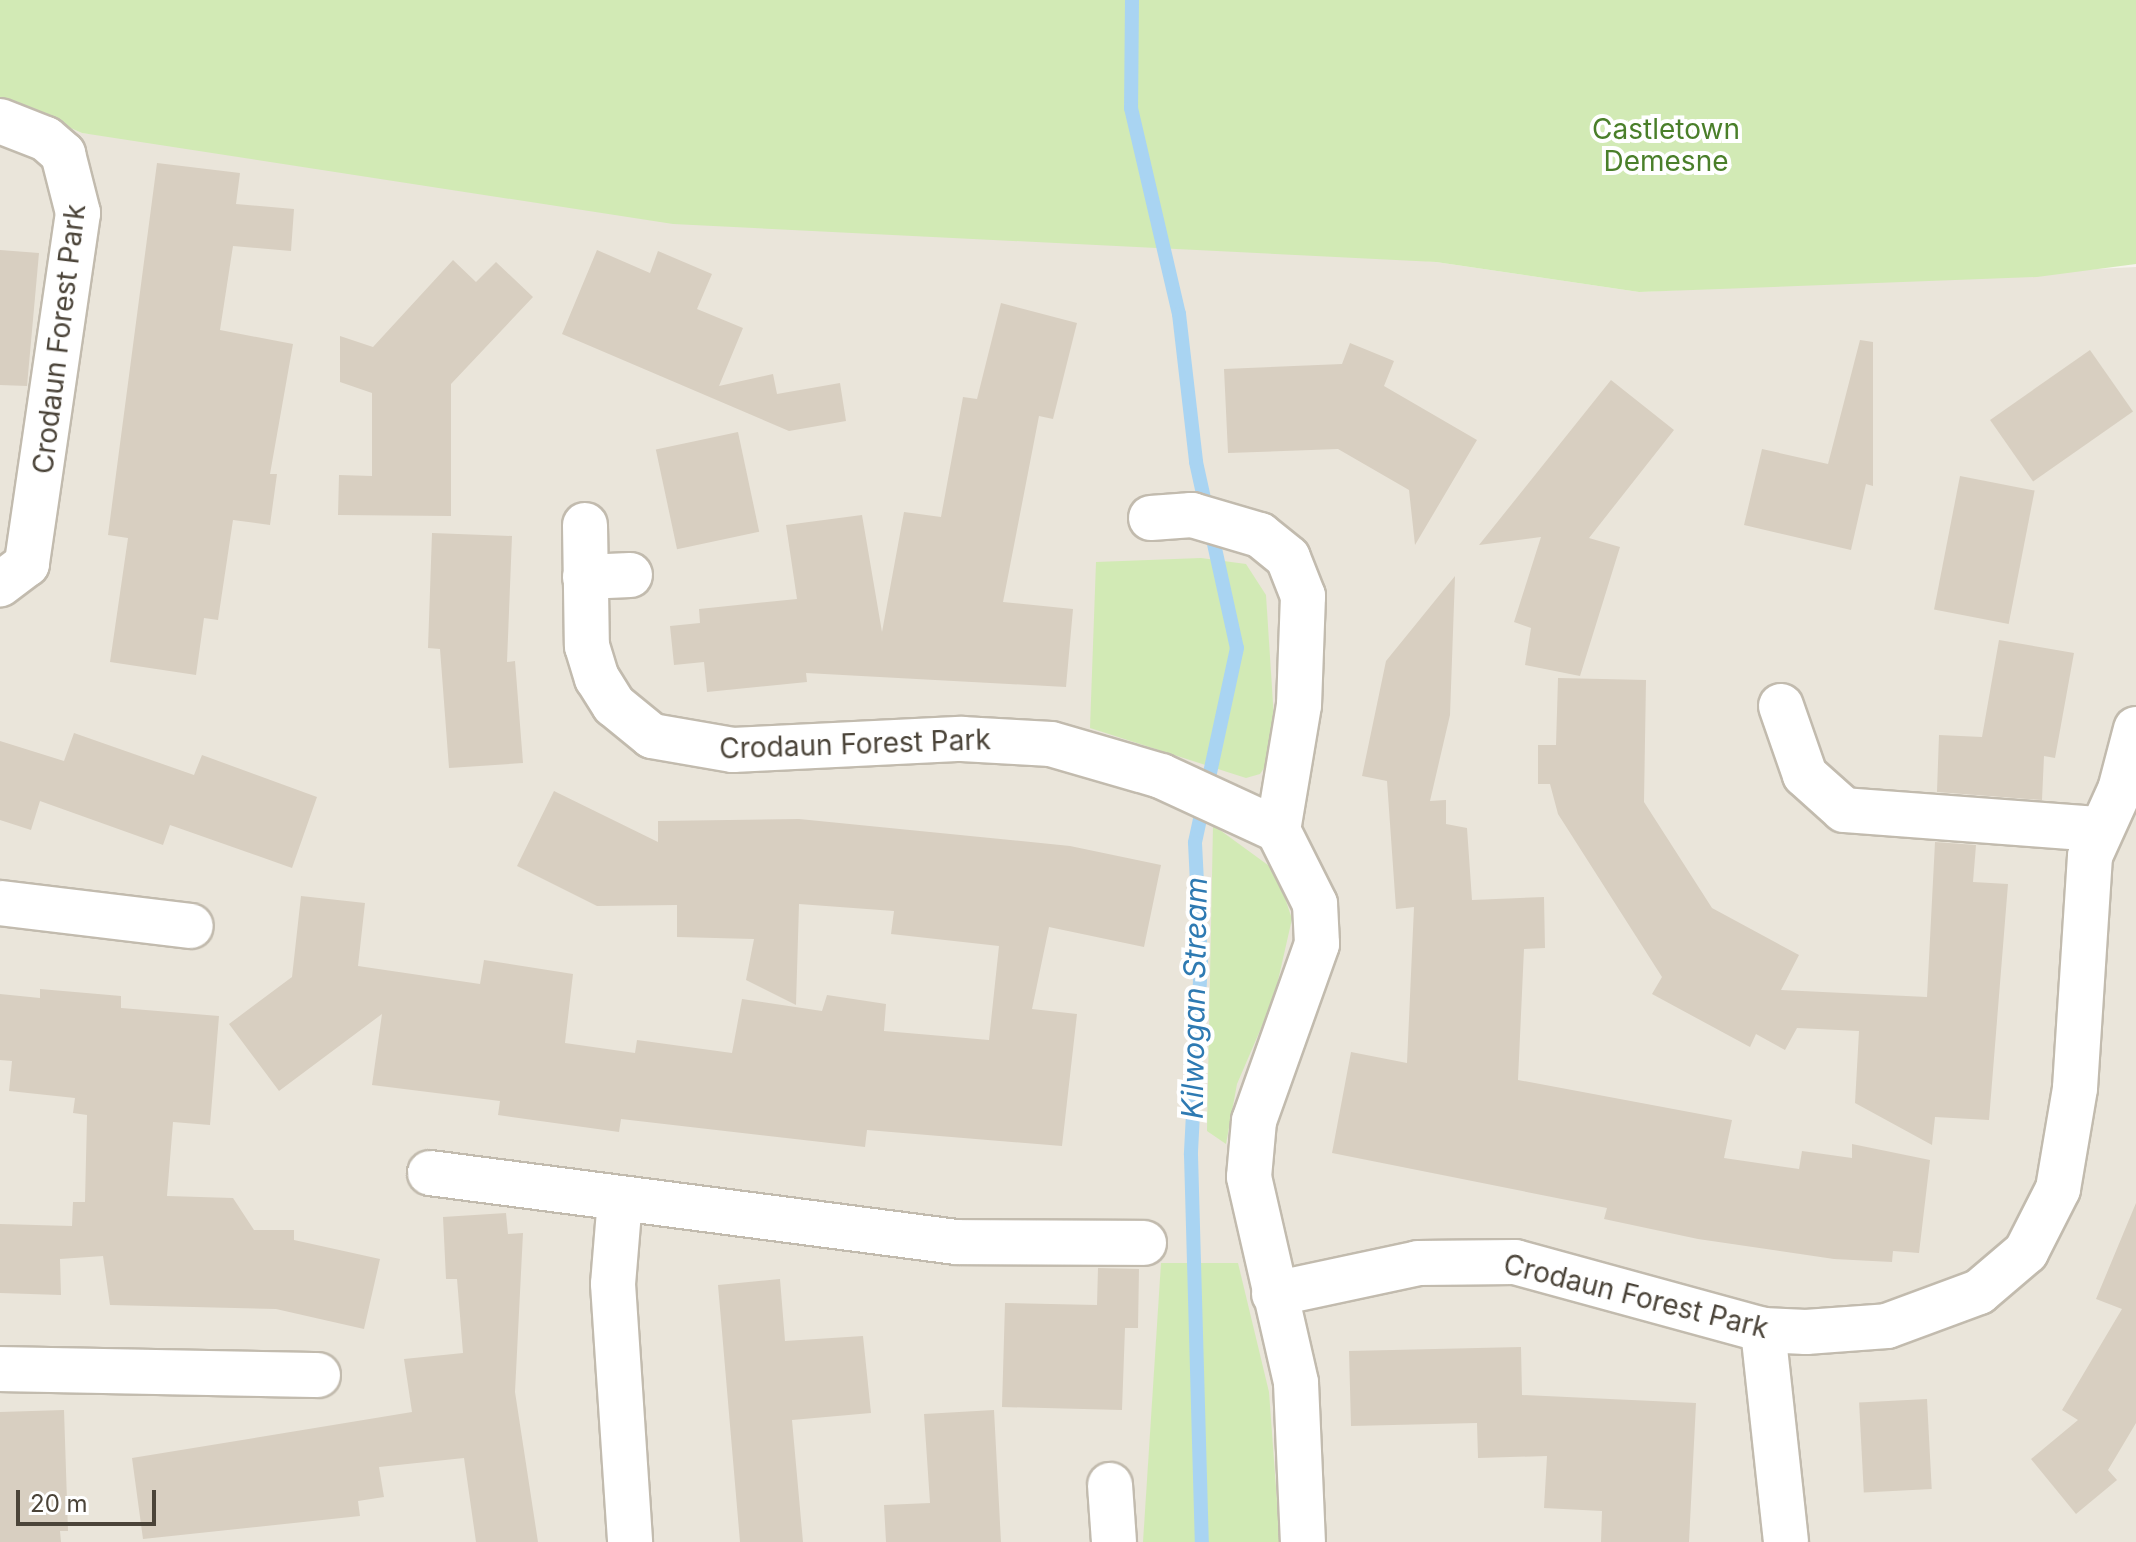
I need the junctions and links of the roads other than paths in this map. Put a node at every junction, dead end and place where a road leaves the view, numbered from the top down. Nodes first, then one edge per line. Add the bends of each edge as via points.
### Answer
1 (0, 121) edge
2 (1171, 516) dead end
3 (585, 525) dead end
4 (630, 575) dead end
5 (585, 577) junction
6 (0, 584) edge
7 (1781, 706) dead end
8 (2136, 729) edge
9 (2098, 829) junction
10 (1278, 830) junction
11 (0, 903) edge
12 (191, 926) dead end
13 (430, 1173) dead end
14 (620, 1199) junction
15 (1144, 1243) dead end
16 (1274, 1294) junction
17 (1763, 1330) junction
18 (0, 1369) edge
19 (318, 1375) dead end
20 (1110, 1485) dead end
21 (630, 1542) edge
22 (1114, 1542) edge
23 (1303, 1542) edge
24 (1786, 1542) edge

1 - 6 street, Crodaun Forest Park via 46,139 63,154 78,213 27,564
2 - 10 street via 1234,527 1275,544 1300,575 1299,705
3 - 5 street, Crodaun Forest Park
4 - 5 street
5 - 10 street, Crodaun Forest Park via 587,646 597,678 633,722 673,744 761,749 1019,741 1161,776 1224,800
7 - 9 street via 1805,775 1844,810
8 - 9 street, Crodaun Forest Park via 2120,790
9 - 17 street, Crodaun Forest Park via 2071,1122 2058,1189 2037,1238 1979,1292 1921,1317 1846,1331
10 - 16 street via 1315,904 1318,930 1250,1149 1251,1206
11 - 12 street
13 - 14 street
14 - 15 street via 956,1242
14 - 21 street via 613,1284
16 - 17 street, Crodaun Forest Park via 1418,1263 1515,1262
16 - 23 street via 1296,1383
17 - 24 street
18 - 19 street
20 - 22 street

